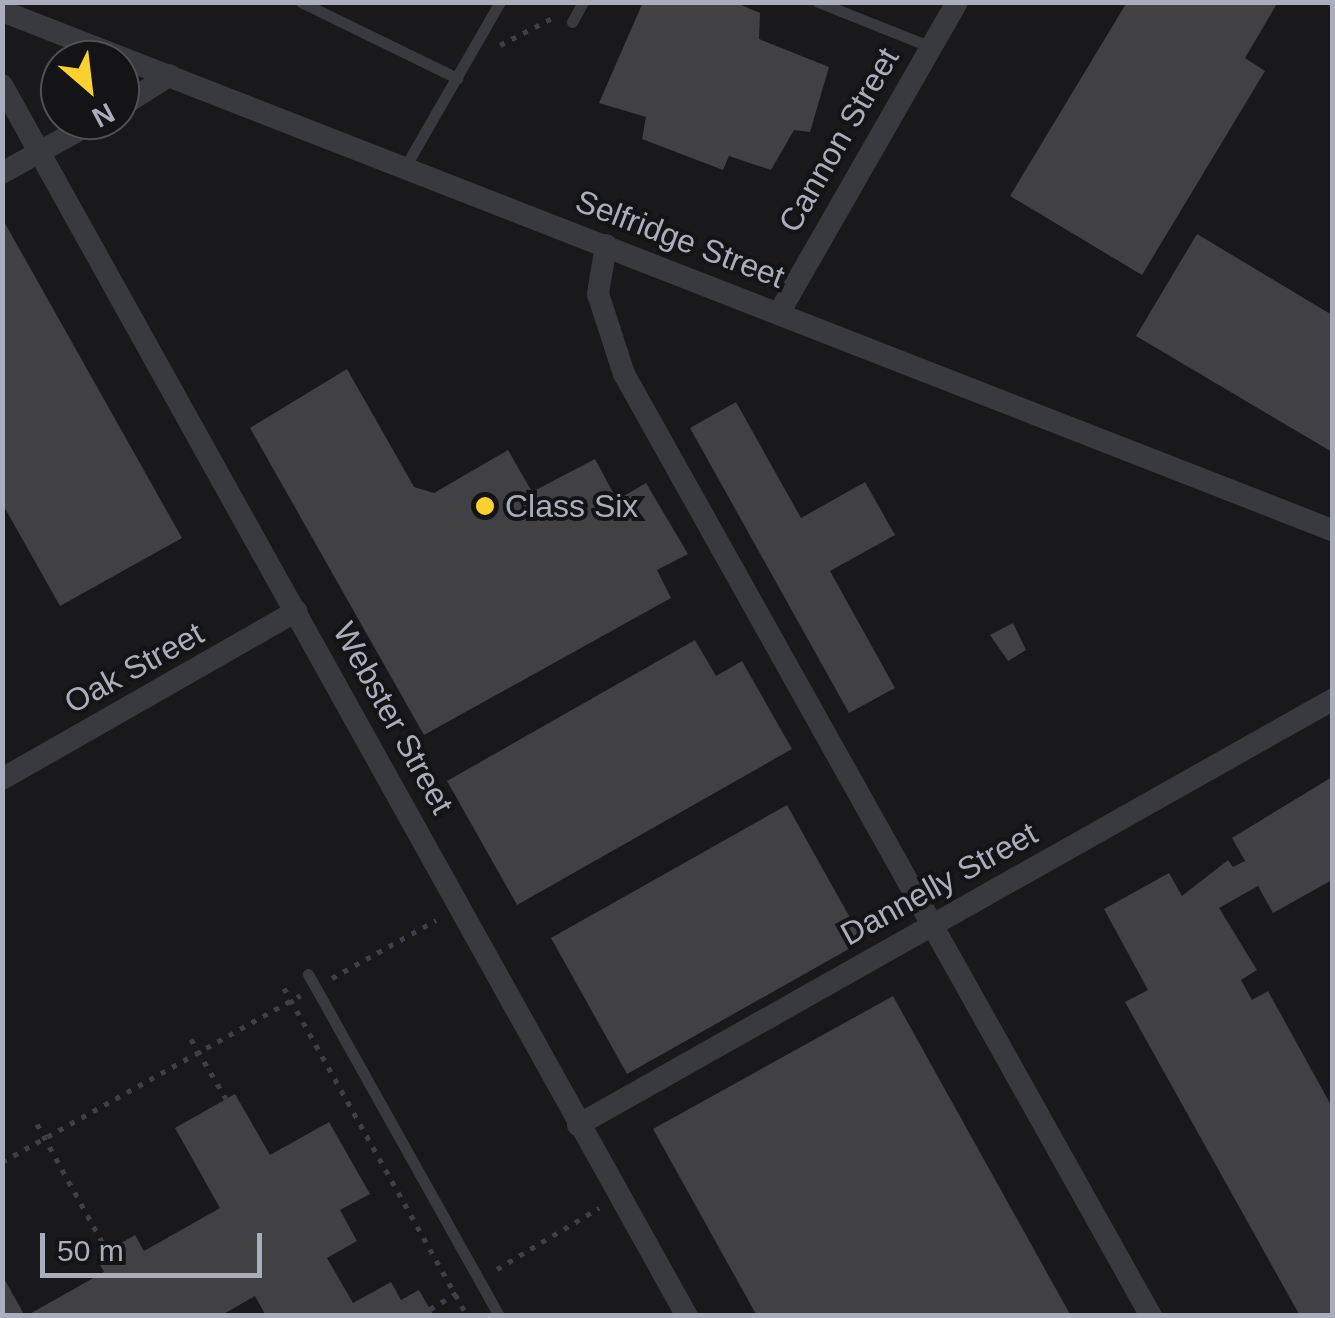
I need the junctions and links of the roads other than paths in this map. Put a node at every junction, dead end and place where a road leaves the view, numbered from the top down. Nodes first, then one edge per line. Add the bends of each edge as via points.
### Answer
1 (300, 2) edge
2 (500, 2) edge
3 (583, 2) edge
4 (818, 2) edge
5 (958, 2) edge
6 (2, 11) edge
7 (568, 17) road end
8 (932, 47) junction
9 (170, 75) junction
10 (457, 78) junction
11 (2, 85) edge
12 (140, 94) edge
13 (61, 140) edge
14 (40, 152) junction
15 (405, 167) junction
16 (2, 173) edge
17 (606, 245) junction
18 (779, 313) junction
19 (1332, 530) edge
20 (297, 612) junction
21 (1332, 700) edge
22 (2, 778) edge
23 (930, 927) junction
24 (308, 974) dead end
25 (578, 1125) junction
26 (499, 1316) edge
27 (687, 1316) edge
28 (1151, 1316) edge

1 - 10 lane
2 - 10 lane
3 - 7 lane
4 - 8 lane
5 - 8 street, Cannon Street
6 - 9 street, Selfridge Street
8 - 18 street, Cannon Street
9 - 12 street
9 - 15 street, Selfridge Street
10 - 15 lane
11 - 14 street, Webster Street
13 - 14 street
14 - 16 street
14 - 20 street, Webster Street
15 - 17 street, Selfridge Street
17 - 18 street, Selfridge Street
17 - 23 street via 598,294 624,374
18 - 19 street, Selfridge Street
20 - 22 street, Oak Street
20 - 25 street, Webster Street
21 - 23 street, Dannelly Street
23 - 25 street, Dannelly Street
23 - 28 street
24 - 26 lane
25 - 27 street, Webster Street

